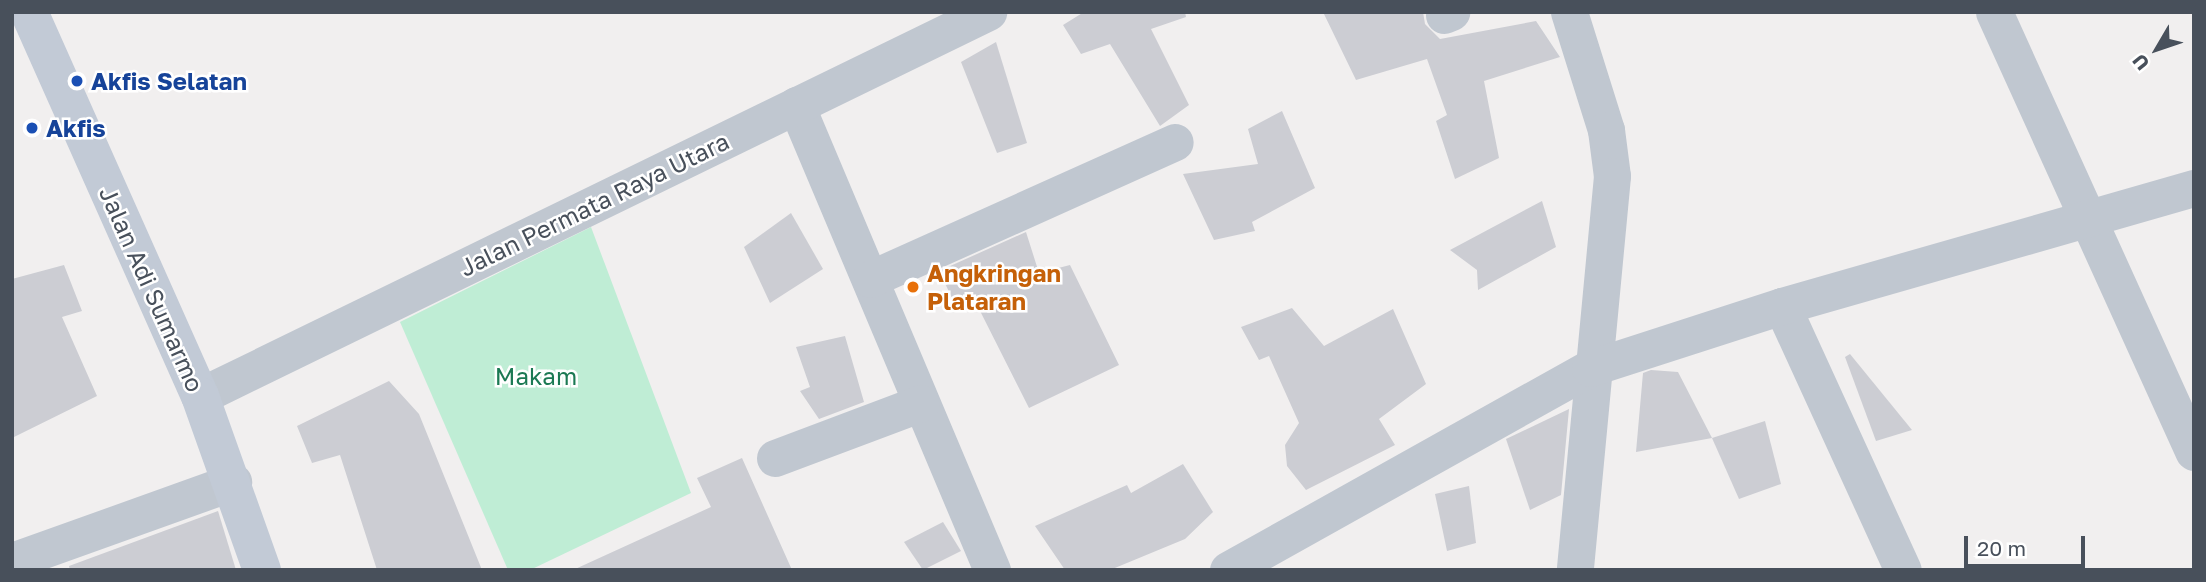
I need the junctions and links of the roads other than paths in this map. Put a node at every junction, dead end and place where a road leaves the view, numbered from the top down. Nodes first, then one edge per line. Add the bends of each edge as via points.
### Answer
1 (29, 12) edge
2 (988, 12) edge
3 (1569, 12) edge
4 (1994, 12) edge
5 (796, 105) junction
6 (1175, 142) dead end
7 (2194, 188) edge
8 (2088, 217) junction
9 (870, 279) junction
10 (1782, 306) junction
11 (1590, 369) junction
12 (200, 396) junction
13 (921, 403) junction
14 (2194, 452) edge
15 (775, 458) dead end
16 (233, 482) junction
17 (12, 561) edge
18 (262, 570) edge
19 (992, 570) edge
20 (1228, 570) edge
21 (1574, 570) edge
22 (1903, 570) edge

1 - 12 main road, Jalan Adi Sumarmo
2 - 5 street, Jalan Permata Raya Utara
3 - 11 street via 1606,130 1612,176
4 - 8 street
5 - 9 street
5 - 12 street, Jalan Permata Raya Utara
6 - 9 street
7 - 8 street
8 - 10 street
8 - 14 street
9 - 13 street
10 - 11 street
10 - 22 street
11 - 20 street
11 - 21 street
12 - 16 main road, Jalan Adi Sumarmo
13 - 15 street
13 - 19 street
16 - 17 street
16 - 18 main road, Jalan Adi Sumarmo

